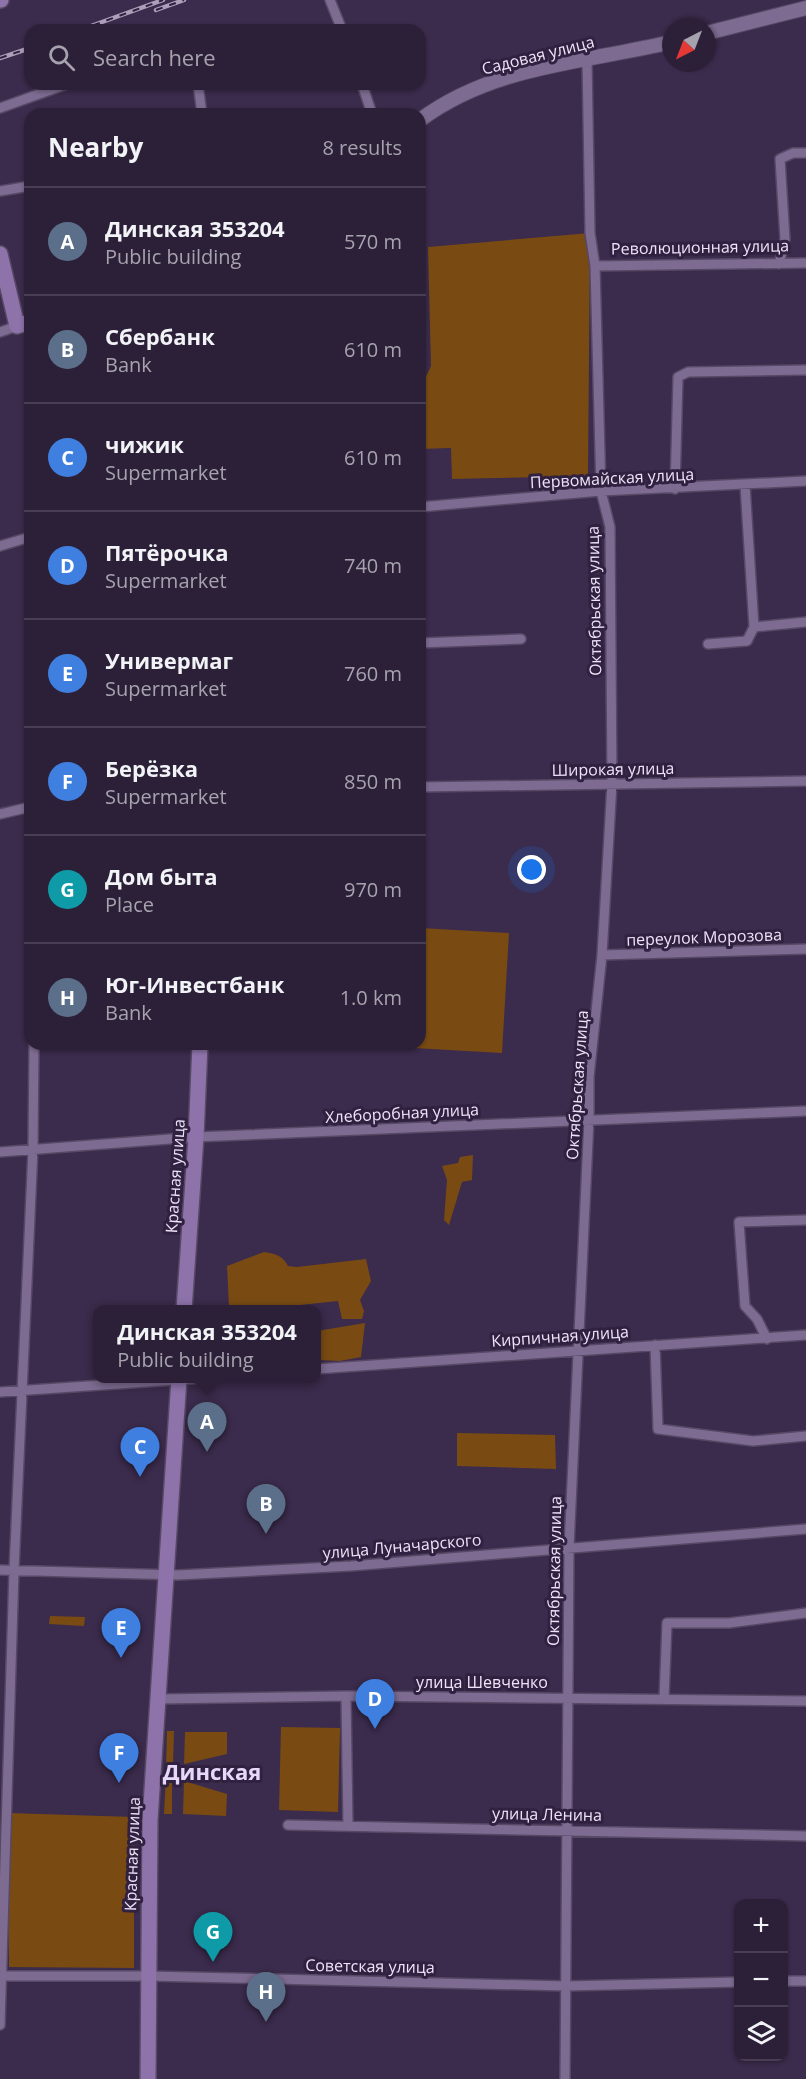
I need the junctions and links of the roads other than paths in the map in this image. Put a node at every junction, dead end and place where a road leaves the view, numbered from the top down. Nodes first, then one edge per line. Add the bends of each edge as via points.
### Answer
1 (330, 0) edge
2 (806, 8) edge
3 (340, 24) edge
4 (716, 31) edge
5 (662, 44) edge
6 (587, 59) junction
7 (50, 90) edge
8 (199, 90) edge
9 (364, 90) edge
10 (0, 108) edge
11 (201, 108) edge
12 (370, 108) edge
13 (426, 116) edge
14 (806, 153) edge
15 (24, 187) edge
16 (0, 191) edge
17 (0, 254) edge
18 (806, 263) edge
19 (779, 264) junction
20 (594, 266) junction
21 (24, 324) edge
22 (0, 332) edge
23 (806, 370) edge
24 (806, 481) edge
25 (745, 484) junction
26 (675, 489) junction
27 (600, 491) junction
28 (426, 506) edge
29 (24, 539) edge
30 (0, 546) edge
31 (806, 622) edge
32 (754, 627) junction
33 (520, 639) dead end
34 (426, 643) edge
35 (708, 644) dead end
36 (806, 782) edge
37 (612, 783) junction
38 (426, 787) edge
39 (24, 808) edge
40 (0, 814) edge
41 (806, 949) edge
42 (602, 955) junction
43 (34, 1050) edge
44 (200, 1050) edge
45 (806, 1111) edge
46 (589, 1119) junction
47 (196, 1137) junction
48 (33, 1149) junction
49 (0, 1152) edge
50 (806, 1220) edge
51 (184, 1305) edge
52 (806, 1335) edge
53 (767, 1339) junction
54 (655, 1345) junction
55 (577, 1350) junction
56 (321, 1369) edge
57 (132, 1383) edge
58 (178, 1383) edge
59 (23, 1390) junction
60 (0, 1392) edge
61 (806, 1436) edge
62 (806, 1529) edge
63 (569, 1546) junction
64 (0, 1570) edge
65 (14, 1570) junction
66 (166, 1575) junction
67 (806, 1613) edge
68 (346, 1696) junction
69 (0, 1698) edge
70 (11, 1698) junction
71 (567, 1698) junction
72 (159, 1699) junction
73 (664, 1699) junction
74 (806, 1701) edge
75 (3, 1818) edge
76 (288, 1825) dead end
77 (348, 1826) junction
78 (568, 1830) junction
79 (806, 1836) edge
80 (2, 1893) edge
81 (2, 1976) edge
82 (147, 1976) junction
83 (788, 1981) edge
84 (806, 1981) edge
85 (734, 1982) edge
86 (566, 1986) junction
87 (0, 2025) edge
88 (148, 2079) edge
89 (565, 2079) edge

1 - 3 street
2 - 4 street
5 - 6 street, Садовая улица
6 - 13 street, Садовая улица via 496,79
6 - 20 street, Октябрьская улица
7 - 10 street
8 - 11 street
9 - 12 street
14 - 19 street via 780,159 785,239
15 - 16 street
17 - 21 main road
18 - 19 street, Революционная улица
19 - 20 street, Революционная улица
20 - 27 street, Октябрьская улица
21 - 22 street
23 - 26 street via 688,372 678,377
24 - 25 street, Первомайская улица
25 - 26 street, Первомайская улица
25 - 32 street
26 - 27 street, Первомайская улица
27 - 28 street, Первомайская улица
27 - 37 street, Октябрьская улица via 610,527
29 - 30 street
31 - 32 street
32 - 35 street via 747,641
33 - 34 street
36 - 37 street, Широкая улица
37 - 38 street, Широкая улица
37 - 42 street, Октябрьская улица
39 - 40 street
41 - 42 street, переулок Морозова
42 - 46 street, Октябрьская улица via 589,1077
43 - 48 street
44 - 47 main road, Красная улица
45 - 46 street, Хлеборобная улица
46 - 47 street, Хлеборобная улица
46 - 55 street, Октябрьская улица
47 - 48 street, Хлеборобная улица
47 - 51 main road, Красная улица
48 - 49 street, Хлеборобная улица
48 - 59 street
50 - 53 street via 739,1222 745,1306
52 - 53 street, Кирпичная улица
53 - 54 street, Кирпичная улица
54 - 55 street, Кирпичная улица
54 - 61 street via 658,1429 753,1440
55 - 56 street, Кирпичная улица
55 - 63 street, Октябрьская улица
57 - 59 street
58 - 66 main road, Красная улица
59 - 60 street
59 - 65 street
62 - 63 street, улица Луначарского
63 - 66 street, улица Луначарского via 351,1566
63 - 71 street, Октябрьская улица
64 - 65 street, улица Луначарского
65 - 66 street, улица Луначарского
65 - 70 street
66 - 72 main road, Красная улица
67 - 73 street via 729,1623 667,1623
68 - 71 street, улица Шевченко
68 - 72 street, улица Шевченко
68 - 77 street
69 - 70 street
70 - 75 street
71 - 73 street, улица Шевченко
71 - 78 street, Октябрьская улица
72 - 82 main road, Красная улица via 150,1820
73 - 74 street, улица Шевченко
75 - 80 street
76 - 77 street, улица Ленина
77 - 78 street, улица Ленина
78 - 79 street, улица Ленина
78 - 86 street, Октябрьская улица
80 - 81 street
81 - 82 street, Советская улица
81 - 87 street
82 - 86 street, Советская улица
82 - 88 main road, Красная улица
83 - 84 street
85 - 86 street, Советская улица
86 - 89 street, Октябрьская улица

